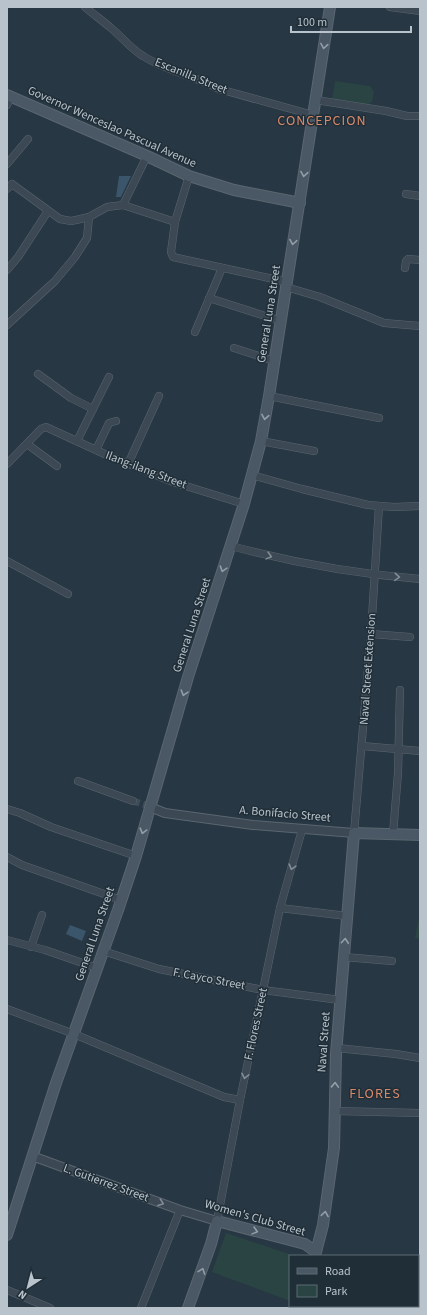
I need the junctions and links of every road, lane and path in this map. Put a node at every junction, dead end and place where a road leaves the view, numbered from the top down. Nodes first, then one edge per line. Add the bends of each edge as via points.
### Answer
1 (85, 7) edge
2 (330, 7) edge
3 (390, 7) edge
4 (420, 11) edge
5 (8, 99) edge
6 (316, 100) junction
7 (313, 115) junction
8 (420, 116) edge
9 (28, 139) dead end
10 (147, 156) junction
11 (7, 164) edge
12 (189, 176) junction
13 (9, 185) edge
14 (406, 194) dead end
15 (420, 196) edge
16 (300, 203) junction
17 (123, 205) junction
18 (48, 211) junction
19 (89, 217) junction
20 (175, 222) junction
21 (420, 260) edge
22 (222, 268) junction
23 (405, 268) dead end
24 (7, 270) edge
25 (287, 284) junction
26 (209, 298) junction
27 (281, 321) junction
28 (7, 325) edge
29 (420, 326) edge
30 (195, 332) dead end
31 (234, 348) dead end
32 (274, 361) junction
33 (38, 374) dead end
34 (109, 377) dead end
35 (159, 396) dead end
36 (269, 396) junction
37 (93, 409) junction
38 (379, 418) dead end
39 (116, 421) dead end
40 (77, 441) junction
41 (261, 441) junction
42 (27, 444) junction
43 (96, 450) junction
44 (314, 451) dead end
45 (7, 464) edge
46 (128, 464) junction
47 (57, 466) dead end
48 (252, 475) junction
49 (244, 504) junction
50 (379, 506) junction
51 (420, 506) edge
52 (231, 546) junction
53 (7, 561) edge
54 (375, 576) junction
55 (420, 579) edge
56 (68, 594) dead end
57 (371, 634) junction
58 (410, 637) dead end
59 (400, 690) dead end
60 (362, 746) junction
61 (399, 750) junction
62 (420, 751) edge
63 (78, 781) dead end
64 (133, 801) tunnel mouth
65 (148, 806) junction
66 (7, 809) edge
67 (302, 830) junction
68 (354, 833) junction
69 (393, 834) junction
70 (420, 835) edge
71 (136, 856) junction
72 (7, 857) edge
73 (121, 900) junction
74 (280, 908) junction
75 (42, 914) dead end
76 (347, 916) junction
77 (7, 940) edge
78 (31, 947) junction
79 (103, 951) junction
80 (344, 957) junction
81 (392, 961) dead end
82 (97, 968) junction
83 (263, 990) junction
84 (340, 1000) junction
85 (7, 1009) edge
86 (74, 1034) junction
87 (337, 1048) junction
88 (420, 1058) edge
89 (240, 1100) junction
90 (334, 1111) junction
91 (420, 1113) edge
92 (32, 1156) junction
93 (180, 1210) junction
94 (217, 1221) junction
95 (7, 1234) edge
96 (317, 1255) edge
97 (7, 1290) edge
98 (50, 1308) edge
99 (141, 1308) edge
100 (188, 1308) edge

1 - 7 street, Escanilla Street via 143,56 159,64 219,89
2 -> 6 main road, General Luna Street
3 - 4 street
5 - 10 main road, Governor Wenceslao Pascual Avenue
6 - 7 main road, General Luna Street
6 - 8 street
7 -> 16 main road, General Luna Street
9 - 11 street
10 - 12 main road, Governor Wenceslao Pascual Avenue
10 - 17 street
12 - 16 main road, Governor Wenceslao Pascual Avenue via 234,190
12 - 20 street
13 - 18 street
14 - 15 street
16 -> 25 main road, General Luna Street
17 - 19 street via 107,207
17 - 20 street
18 - 19 street via 60,219 70,221
18 - 24 street
19 - 28 street via 87,238 75,257 55,281
20 - 22 street via 171,252 173,257
21 - 23 street via 408,259
22 - 25 street
22 - 26 street
25 - 27 main road, General Luna Street
25 - 29 street via 384,323
26 - 27 street
26 - 30 street
27 - 32 main road, General Luna Street
31 - 32 street
32 - 36 main road, General Luna Street
33 - 37 street via 71,398
34 - 37 street
35 - 46 street
36 - 38 street
36 -> 41 main road, General Luna Street
37 - 40 street
39 - 43 street via 109,423
40 - 42 street, Ilang-ilang Street via 46,427
40 - 43 street, Ilang-ilang Street
41 - 44 street
41 - 48 main road, General Luna Street
42 - 45 street
42 - 47 street
43 - 46 street, Ilang-ilang Street
46 - 49 street, Ilang-ilang Street via 173,482
48 - 49 main road, General Luna Street
48 - 50 street via 325,495
49 - 52 main road, General Luna Street
50 - 51 street
50 - 54 street, Naval Street Extension
52 -> 54 street via 275,558
52 -> 65 main road, General Luna Street
53 - 56 street
54 -> 55 street
54 - 57 street, Naval Street Extension
57 - 58 street
57 - 60 street, Naval Street Extension
59 - 61 street
60 - 61 street
60 - 68 street, Naval Street Extension
61 - 62 street
61 - 69 street
63 - 64 street
65 - 67 street, A. Bonifacio Street via 172,814
65 -> 71 main road, General Luna Street
66 - 71 street
67 - 68 street, A. Bonifacio Street
67 -> 74 street, F. Flores Street
68 - 69 main road, A. Bonifacio Street
68 - 76 main road, Naval Street
69 - 70 main road, A. Bonifacio Street
71 - 73 main road, General Luna Street
72 - 73 street via 22,865
73 - 79 main road, General Luna Street
74 - 76 street
74 - 83 street, F. Flores Street
75 - 78 street
80 -> 76 main road, Naval Street
77 - 78 street
78 - 82 street
79 - 82 main road, General Luna Street
79 - 83 street, F. Cayco Street via 159,969
80 - 81 street
80 - 84 main road, Naval Street
82 - 86 main road, General Luna Street
83 - 84 street, F. Cayco Street
83 -> 89 street, F. Flores Street
84 - 87 main road, Naval Street
85 - 86 street
86 - 89 street via 224,1097
86 - 92 main road, General Luna Street
87 - 88 street
90 -> 87 main road, Naval Street
89 - 94 street, F. Flores Street
90 - 91 street
96 -> 90 main road, Naval Street via 330,1182 334,1148
92 -> 93 street, L. Gutierrez Street
92 - 95 main road, General Luna Street
93 - 94 street, Women's Club Street
93 - 99 street
94 -> 96 main road, Women's Club Street via 305,1244
100 -> 94 main road
97 - 98 street

